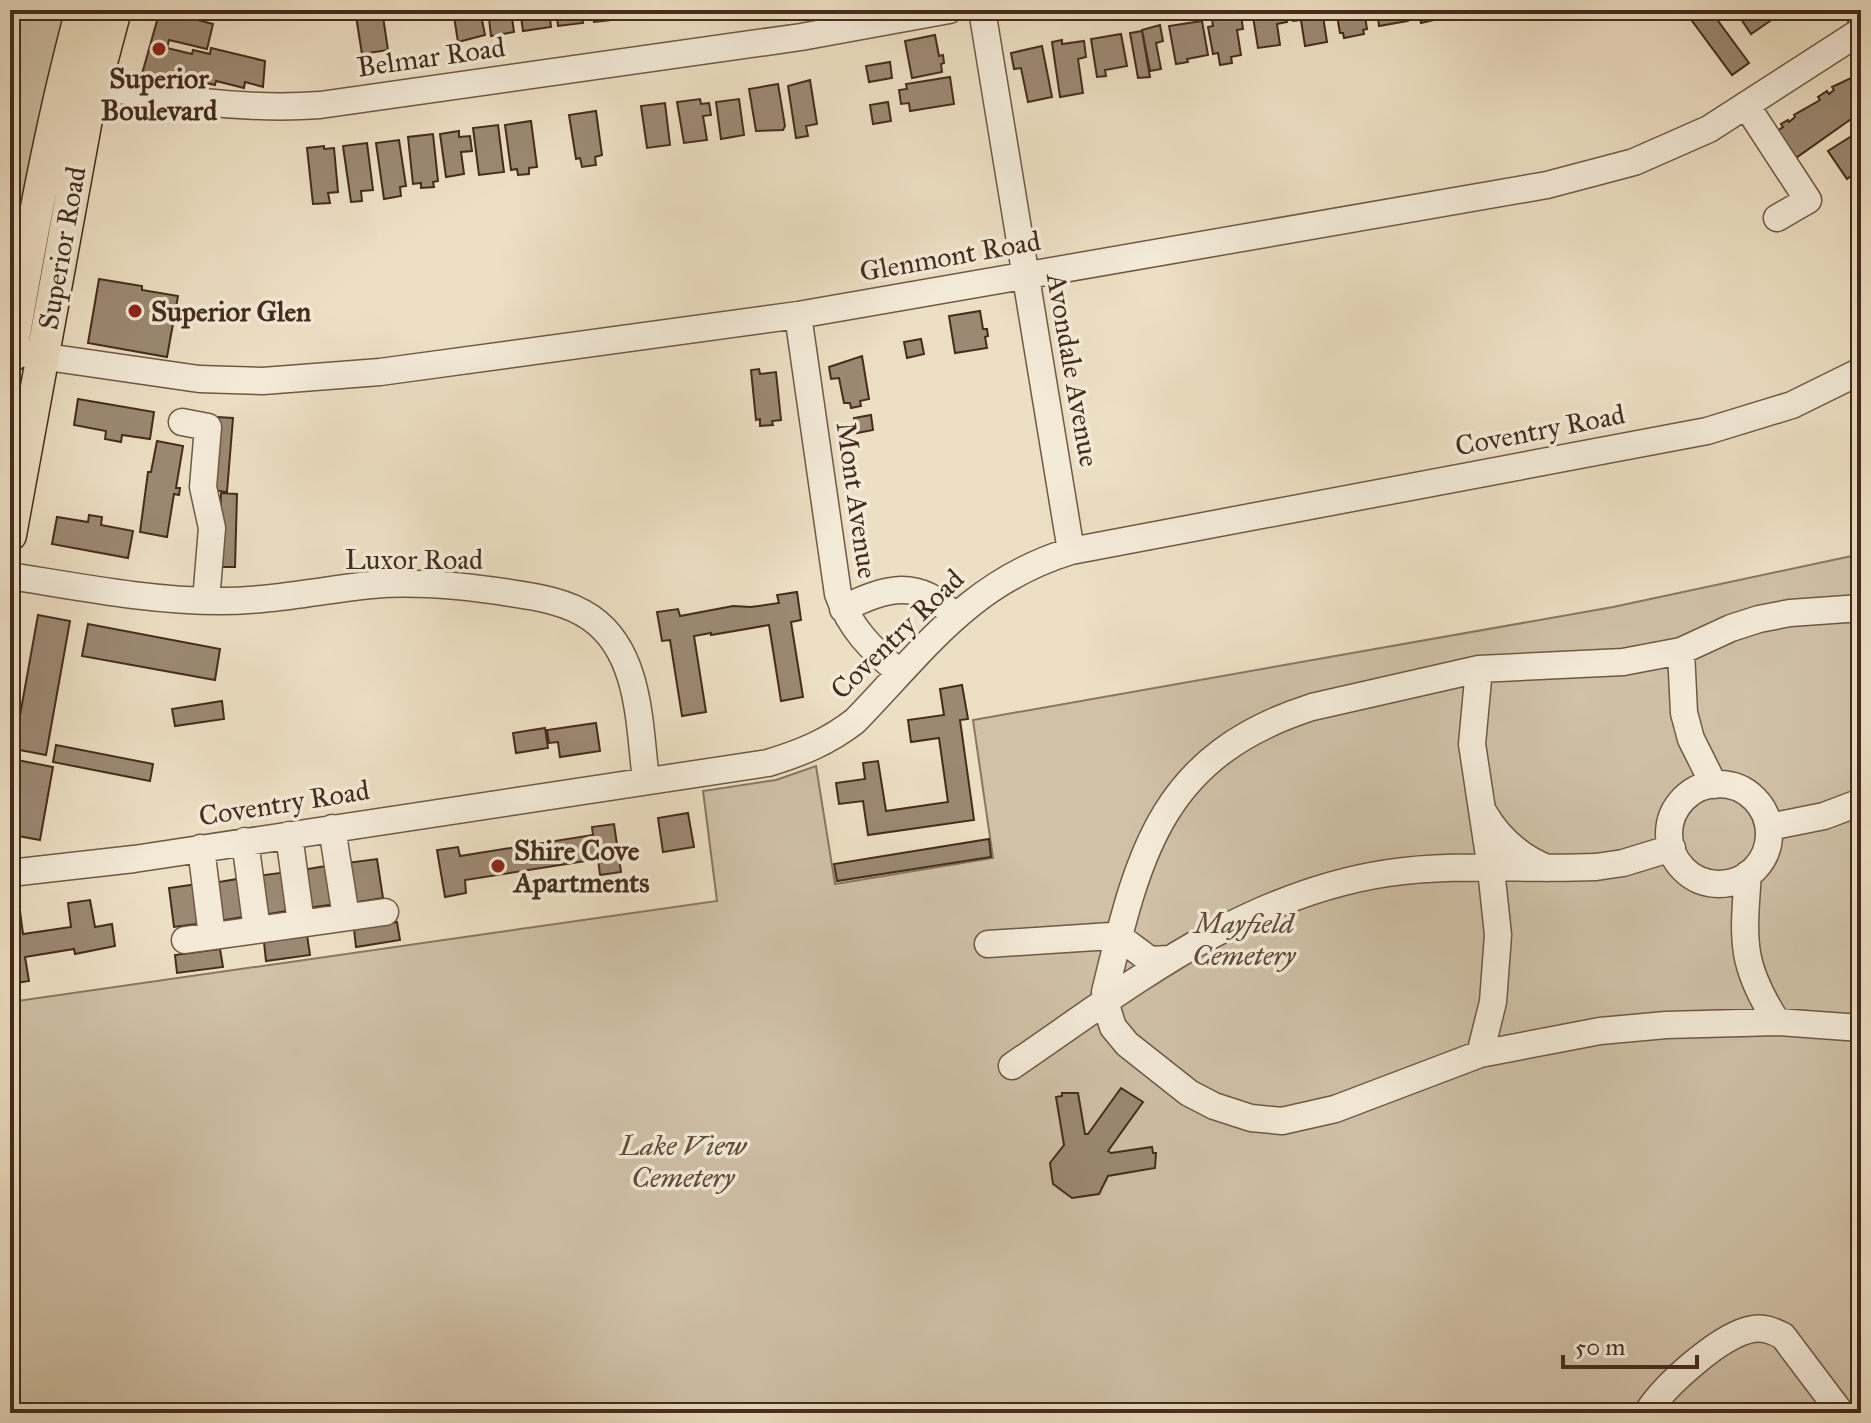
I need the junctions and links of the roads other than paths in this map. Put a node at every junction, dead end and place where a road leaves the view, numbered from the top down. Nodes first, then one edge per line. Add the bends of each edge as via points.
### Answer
1 (82, 10) edge
2 (115, 10) edge
3 (949, 10) edge
4 (982, 10) edge
5 (1861, 31) edge
6 (78, 83) junction
7 (1746, 105) junction
8 (1777, 218) dead end
9 (1024, 276) junction
10 (798, 315) junction
11 (26, 354) edge
12 (10, 357) edge
13 (1861, 371) edge
14 (182, 422) dead end
15 (10, 535) edge
16 (1071, 551) junction
17 (10, 576) edge
18 (206, 601) junction
19 (1861, 608) edge
20 (843, 609) junction
21 (954, 616) junction
22 (1681, 651) junction
23 (1479, 669) junction
24 (899, 672) junction
25 (646, 780) junction
26 (1714, 785) junction
27 (1861, 802) edge
28 (1481, 807) junction
29 (1769, 827) junction
30 (332, 828) junction
31 (289, 835) junction
32 (245, 841) junction
33 (201, 848) junction
34 (1672, 848) junction
35 (1491, 869) junction
36 (1550, 869) junction
37 (10, 873) edge
38 (1748, 874) junction
39 (385, 912) dead end
40 (346, 917) junction
41 (301, 923) junction
42 (257, 930) junction
43 (212, 936) junction
44 (1119, 937) junction
45 (185, 940) dead end
46 (988, 944) dead end
47 (1168, 959) junction
48 (1106, 1002) junction
49 (1777, 1022) junction
50 (1861, 1028) edge
51 (1480, 1054) junction
52 (1012, 1066) dead end
53 (1647, 1413) edge
54 (1841, 1413) edge

1 - 6 main road, Superior Road
2 - 6 main road, Superior Road
3 - 6 street, Belmar Road via 801,37 320,105 243,107
4 - 9 street, Avondale Avenue
5 - 7 street, Glenmont Road
6 - 11 main road, Superior Road via 33,225
7 - 8 street via 1808,200
7 - 9 street, Glenmont Road via 1709,129 1634,162 1547,185
9 - 10 street, Glenmont Road
9 - 16 street, Avondale Avenue
10 - 11 street, Glenmont Road via 307,379 199,379
10 - 20 street, Mont Avenue
11 - 12 main road, Superior Road
11 - 15 main road, Superior Road
13 - 16 street, Coventry Road via 1792,405 1707,431
14 - 18 street via 208,427 203,487 212,528
16 - 21 street, Coventry Road via 1010,575
17 - 18 street, Luxor Road
18 - 25 street, Luxor Road via 420,585 477,588 563,604 592,619 624,658 632,679
19 - 22 street via 1759,619
20 - 21 street via 885,590 920,591 939,599
20 - 24 street, Mont Avenue via 862,638
21 - 24 street, Coventry Road
22 - 23 street via 1623,662
22 - 26 street via 1684,713
23 - 28 street via 1472,744
23 - 44 street via 1285,715 1229,744 1168,807 1141,860
24 - 25 street, Coventry Road via 855,721 811,749 761,764
25 - 30 street, Coventry Road
26 - 29 street via 1737,787 1752,796
26 - 34 street via 1689,794 1678,806 1671,821
27 - 29 street
28 - 35 street
28 - 36 street via 1518,853
29 - 38 street via 1764,858
30 - 31 street, Coventry Road
30 - 40 street
31 - 32 street, Coventry Road
31 - 41 street
32 - 33 street, Coventry Road
32 - 42 street
33 - 37 street, Coventry Road
33 - 43 street
34 - 36 street via 1623,863
34 - 38 street via 1682,868 1709,883 1724,884
35 - 36 street
35 - 47 street via 1427,869 1339,883 1252,913
35 - 51 street via 1498,935 1493,1002
38 - 49 street via 1746,957
39 - 40 street
40 - 41 street
41 - 42 street
42 - 43 street
43 - 45 street
44 - 46 street
44 - 47 street via 1150,960
44 - 48 street
47 - 48 street
48 - 51 street via 1113,1027 1141,1057 1189,1093 1251,1118 1282,1121 1335,1109
48 - 52 street
49 - 50 street
49 - 51 street via 1600,1031
53 - 54 street via 1695,1364 1735,1334 1756,1328 1783,1336

